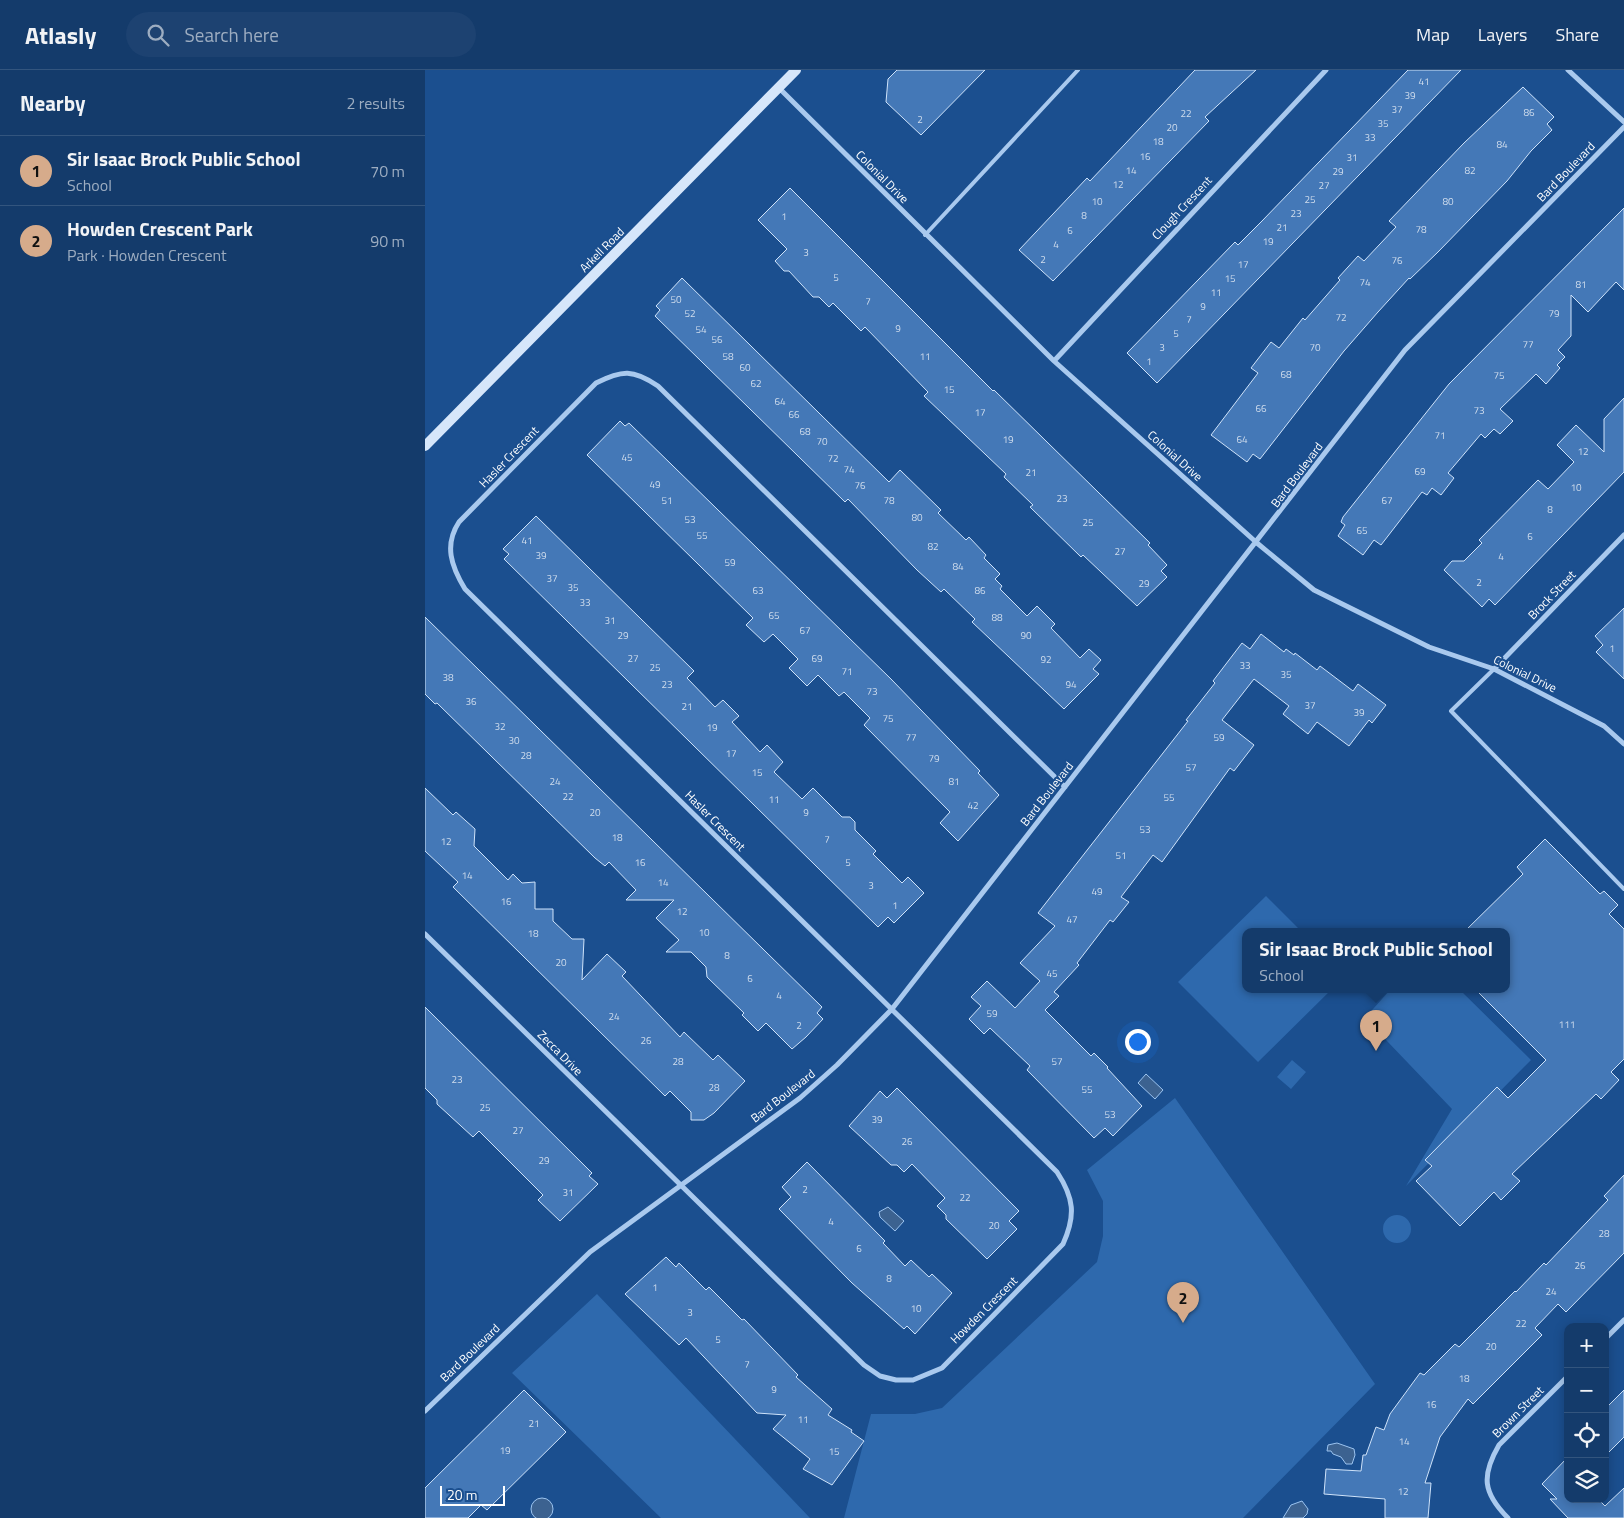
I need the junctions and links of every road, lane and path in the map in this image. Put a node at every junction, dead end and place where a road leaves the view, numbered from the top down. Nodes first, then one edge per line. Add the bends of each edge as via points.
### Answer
1 (796, 70) edge
2 (1078, 70) edge
3 (1326, 70) edge
4 (1568, 70) edge
5 (779, 88) junction
6 (1624, 122) edge
7 (1624, 127) edge
8 (925, 235) junction
9 (1054, 361) junction
10 (425, 446) edge
11 (1624, 535) edge
12 (1257, 543) junction
13 (1494, 668) junction
14 (1624, 744) edge
15 (1065, 787) junction
16 (1624, 889) edge
17 (425, 934) edge
18 (892, 1009) junction
19 (681, 1186) junction
20 (1624, 1320) edge
21 (1609, 1335) edge
22 (1564, 1380) edge
23 (425, 1411) edge
24 (1508, 1518) edge

1 - 5 main road, Arkell Road
2 - 8 lane
3 - 9 street, Clough Crescent
4 - 6 street
5 - 8 street, Colonial Drive
5 - 10 main road, Arkell Road
7 - 12 street, Bard Boulevard via 1405,350
8 - 9 street, Colonial Drive
9 - 12 street, Colonial Drive
11 - 13 street, Brock Street
12 - 13 street, Colonial Drive via 1314,590 1429,647
12 - 15 street, Bard Boulevard
13 - 14 street, Colonial Drive via 1603,726
13 - 16 lane via 1451,711
15 - 18 street, Bard Boulevard
15 - 18 street, Hasler Crescent via 658,386 646,378 623,372 596,383 459,522 452,533 451,559 465,589
17 - 19 street, Zecca Drive
18 - 19 street, Bard Boulevard via 800,1098
18 - 19 street, Howden Crescent via 1057,1172 1067,1187 1071,1202 1072,1220 1063,1244 942,1368 913,1380 895,1380 880,1376 864,1365
19 - 23 street, Bard Boulevard via 590,1252
20 - 21 street
22 - 24 street, Brown Street via 1499,1445 1491,1458 1486,1471 1487,1485 1491,1499

